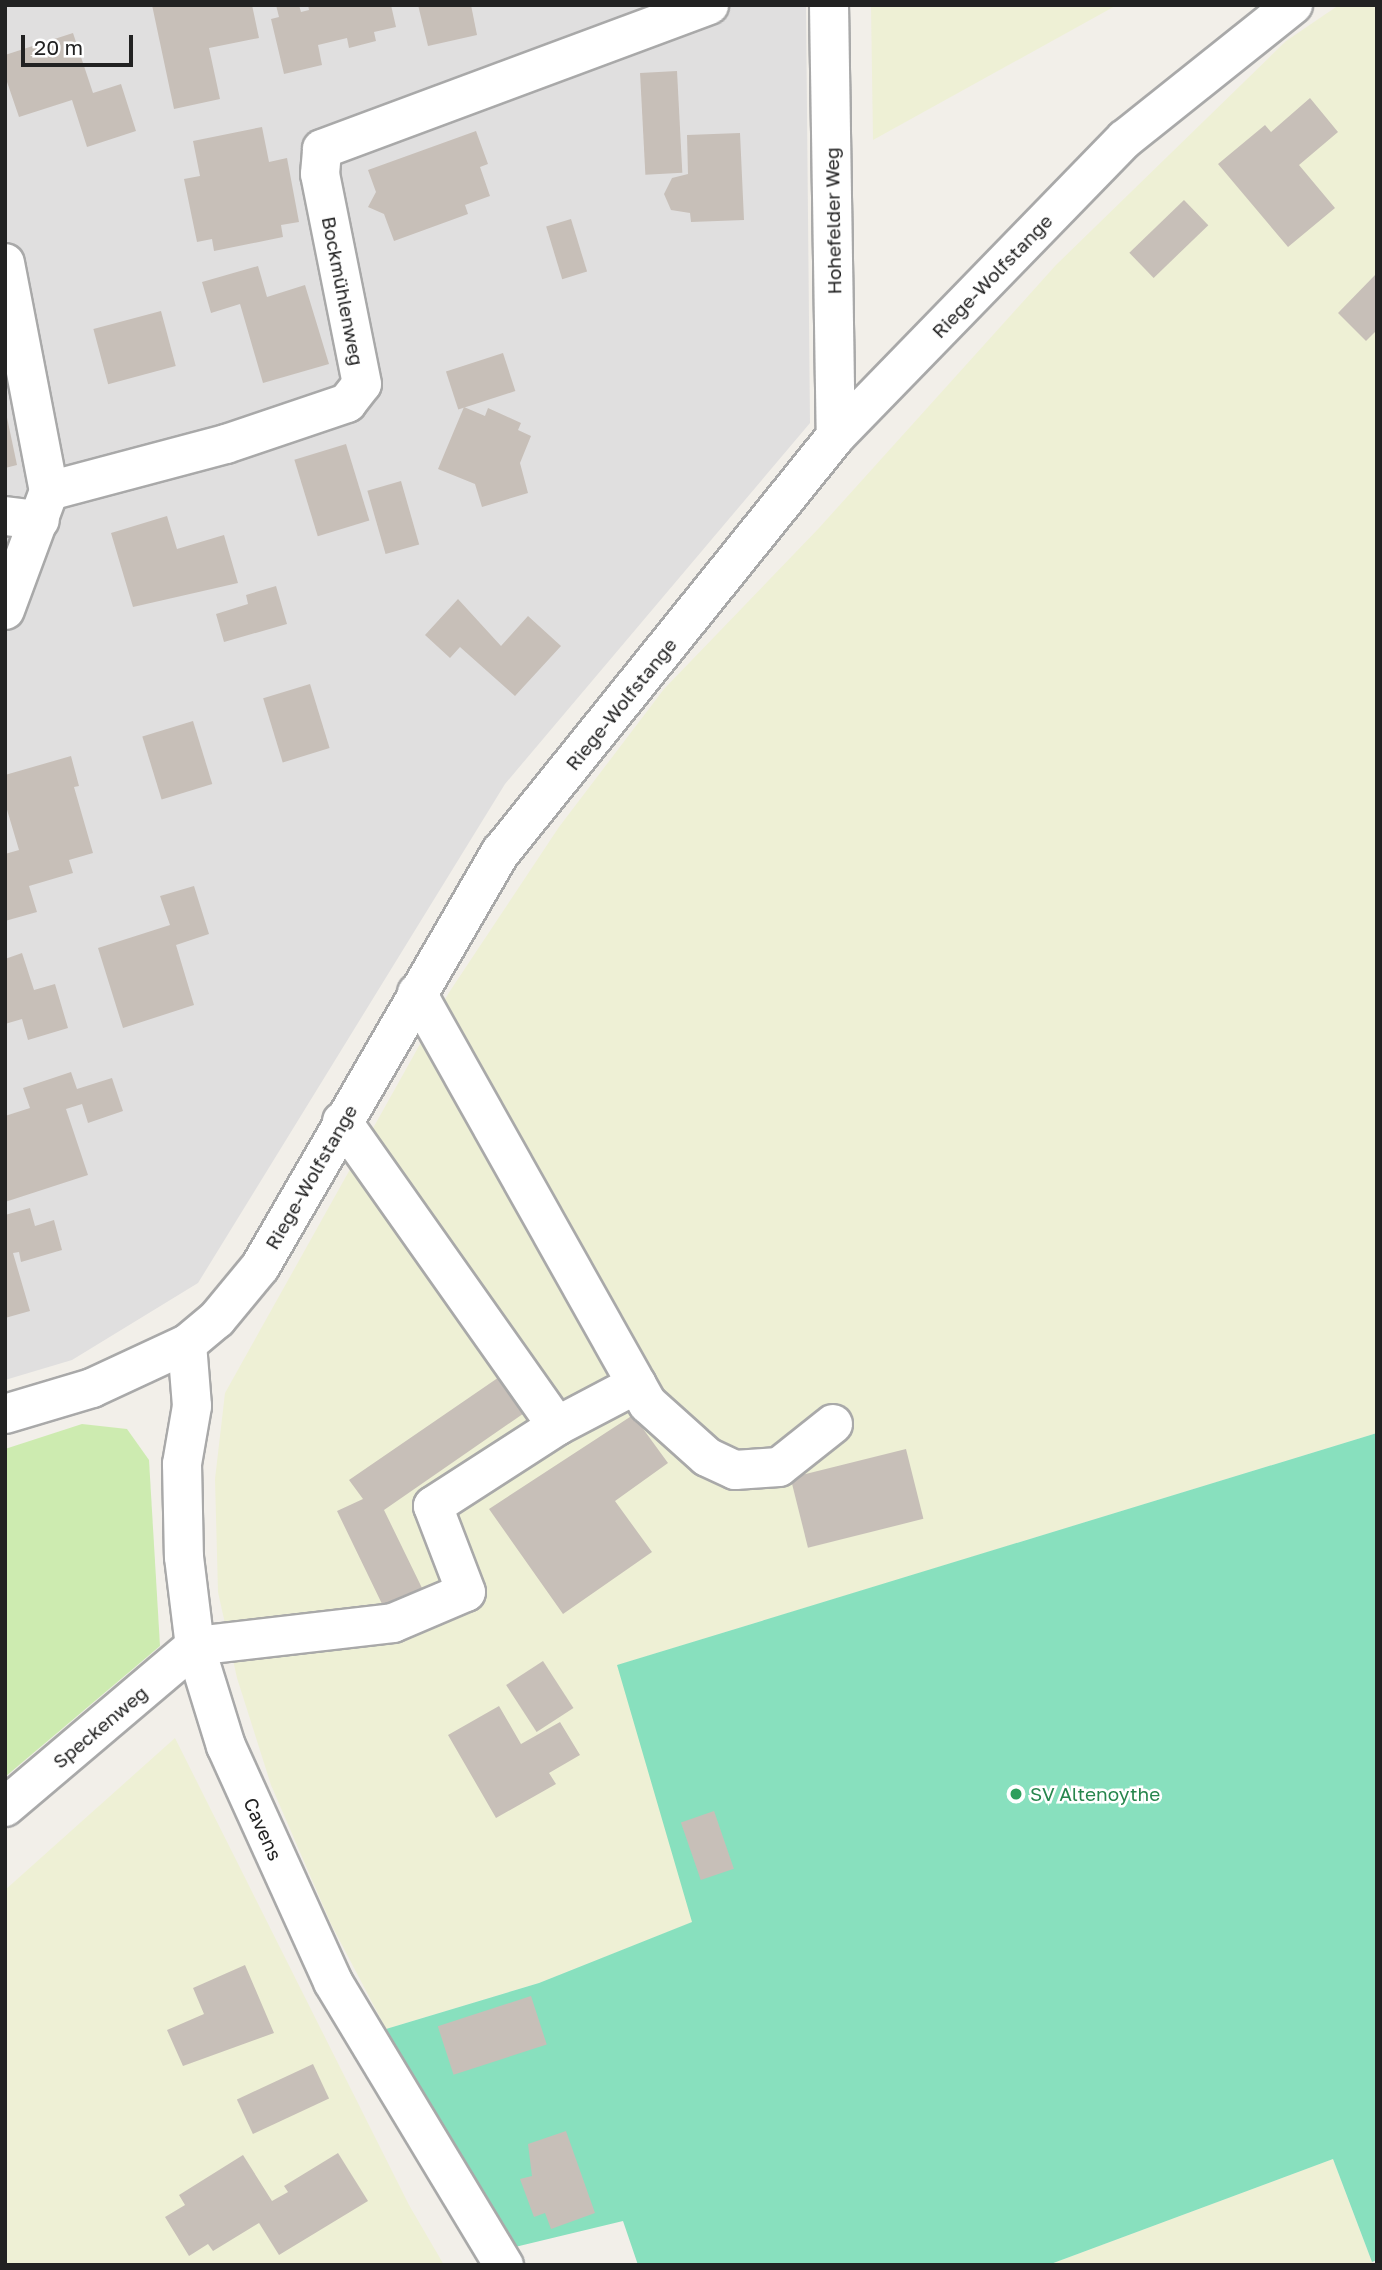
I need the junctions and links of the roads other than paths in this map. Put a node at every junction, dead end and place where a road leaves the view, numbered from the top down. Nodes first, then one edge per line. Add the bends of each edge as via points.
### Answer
1 (709, 5) edge
2 (830, 5) edge
3 (1293, 5) edge
4 (5, 264) edge
5 (836, 436) junction
6 (32, 509) edge
7 (5, 610) edge
8 (417, 993) junction
9 (342, 1121) junction
10 (187, 1344) junction
11 (637, 1384) junction
12 (5, 1414) edge
13 (833, 1424) dead end
14 (557, 1426) junction
15 (195, 1646) junction
16 (5, 1807) edge
17 (504, 2265) edge

1 - 6 street, Bockmühlenweg via 322,149 320,174 362,384 347,403
2 - 5 street, Hohefelder Weg
3 - 5 street, Riege-Wolfstange via 1125,139
4 - 6 street
5 - 8 street, Riege-Wolfstange via 501,852
6 - 7 street
8 - 9 street, Riege-Wolfstange
8 - 11 street
9 - 10 street, Riege-Wolfstange via 260,1267 217,1319
9 - 14 street
10 - 12 street, Riege-Wolfstange via 92,1388
10 - 15 street, Cavens via 192,1406 182,1464 183,1517
11 - 13 street via 648,1404 681,1437 735,1470 779,1467
11 - 14 street
14 - 15 street via 433,1506 466,1592 393,1623
15 - 16 street, Speckenweg
15 - 17 street, Cavens via 226,1746 333,1982

